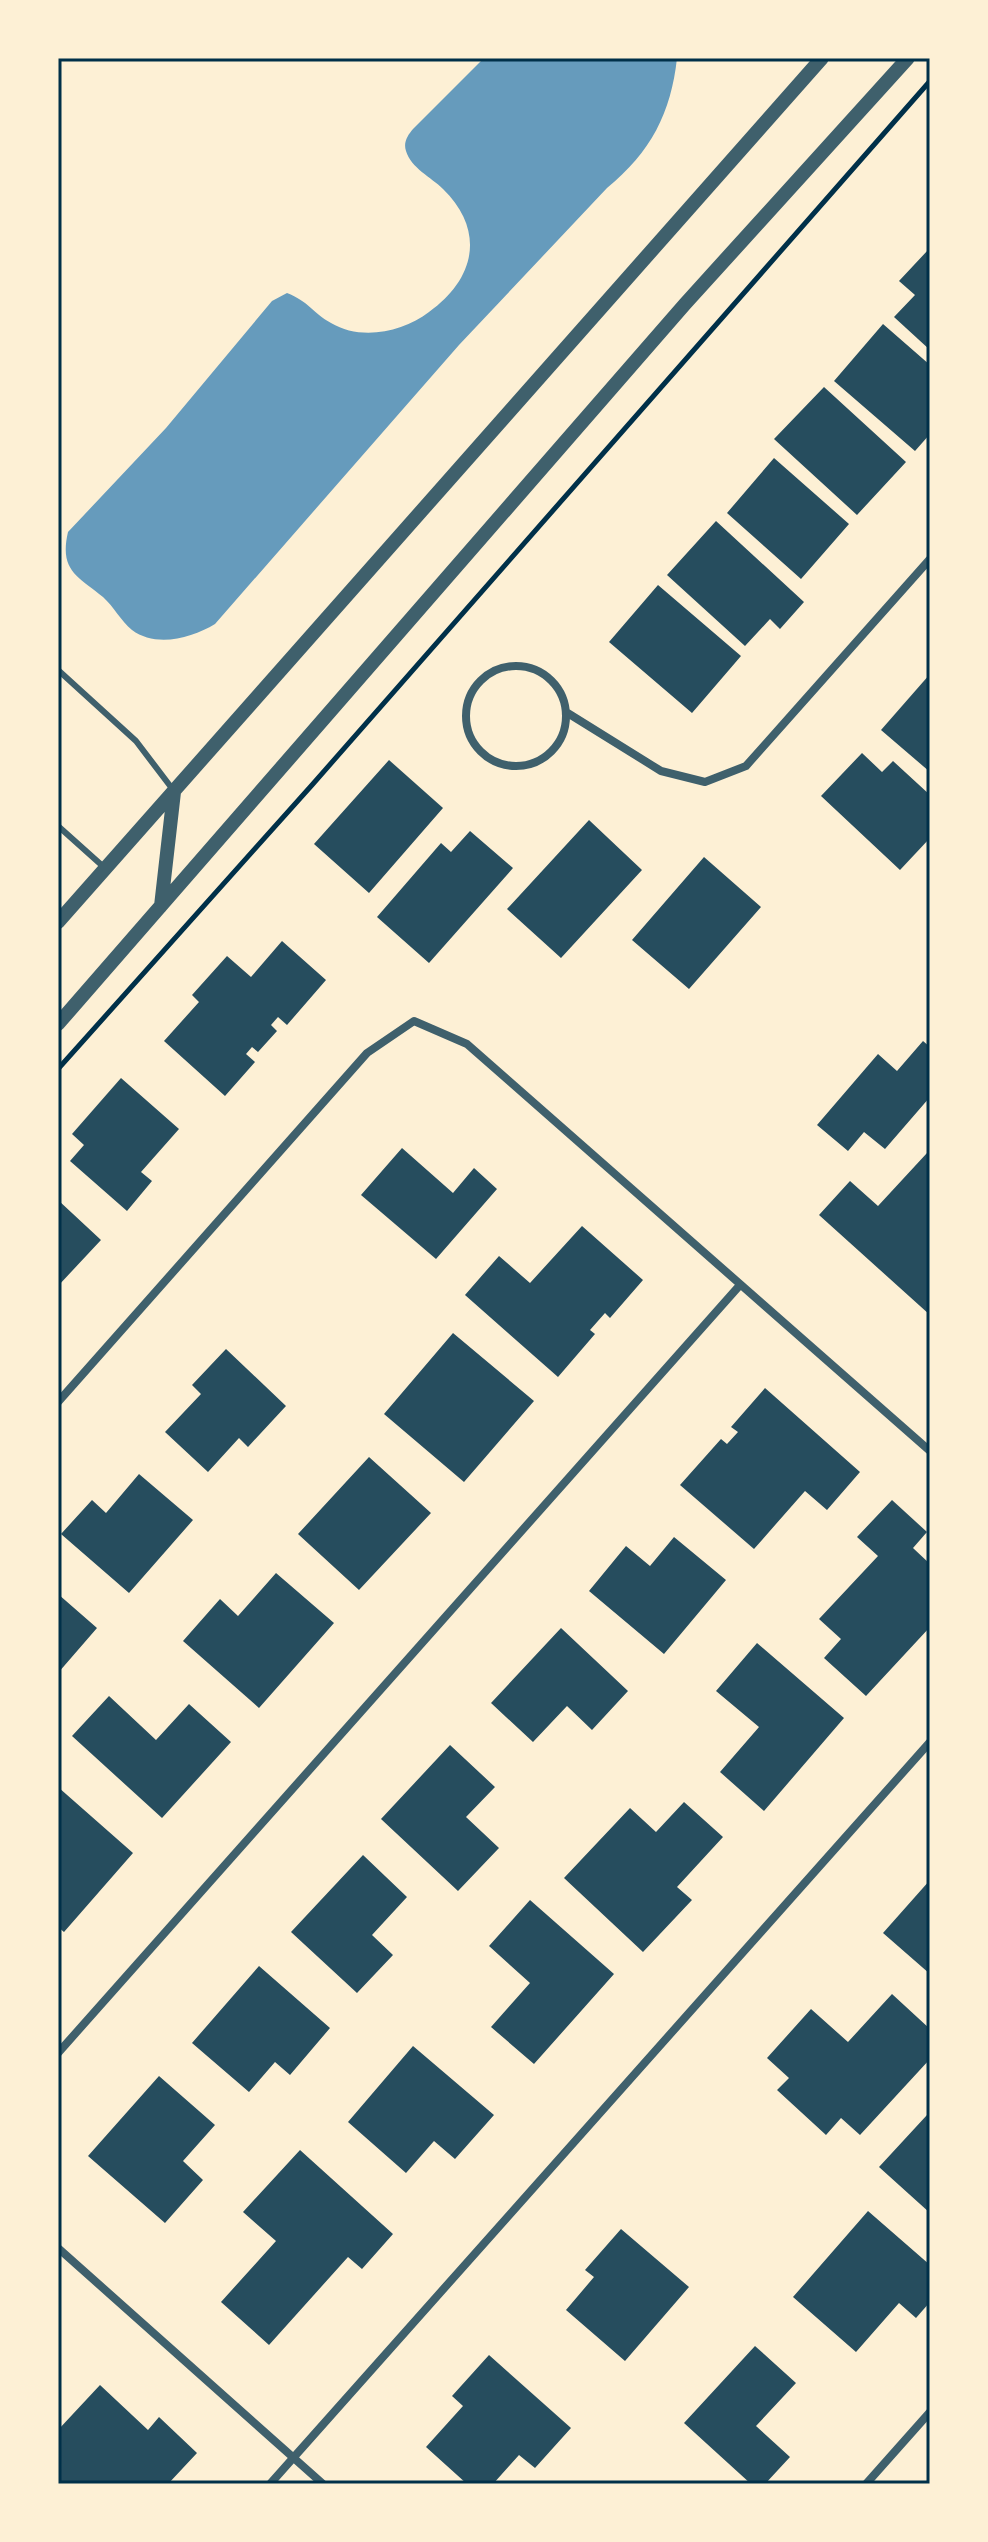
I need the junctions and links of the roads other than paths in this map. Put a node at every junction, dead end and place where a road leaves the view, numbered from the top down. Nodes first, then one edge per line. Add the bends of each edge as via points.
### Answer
1 (822, 58) edge
2 (908, 58) edge
3 (930, 559) edge
4 (58, 670) edge
5 (566, 712) junction
6 (174, 791) junction
7 (58, 826) edge
8 (106, 869) junction
9 (161, 906) junction
10 (58, 922) edge
11 (58, 1024) edge
12 (740, 1285) junction
13 (58, 1402) edge
14 (930, 1451) edge
15 (930, 1742) edge
16 (58, 2053) edge
17 (58, 2248) edge
18 (930, 2412) edge
19 (294, 2458) junction
20 (270, 2484) edge
21 (323, 2484) edge
22 (866, 2484) edge

1 - 6 street
2 - 9 street via 685,304
3 - 5 street via 746,766 705,782 661,771
4 - 6 lane via 136,741
5 - 5 street via 551,681 521,666 488,675 475,687 466,720 480,752 502,764 528,765 557,745
6 - 8 street
6 - 9 street
7 - 8 lane
8 - 10 street
9 - 11 street
12 - 13 street via 467,1044 414,1021 367,1053
12 - 14 street
12 - 16 street
15 - 19 street
17 - 19 street
18 - 22 street
19 - 20 street
19 - 21 street

